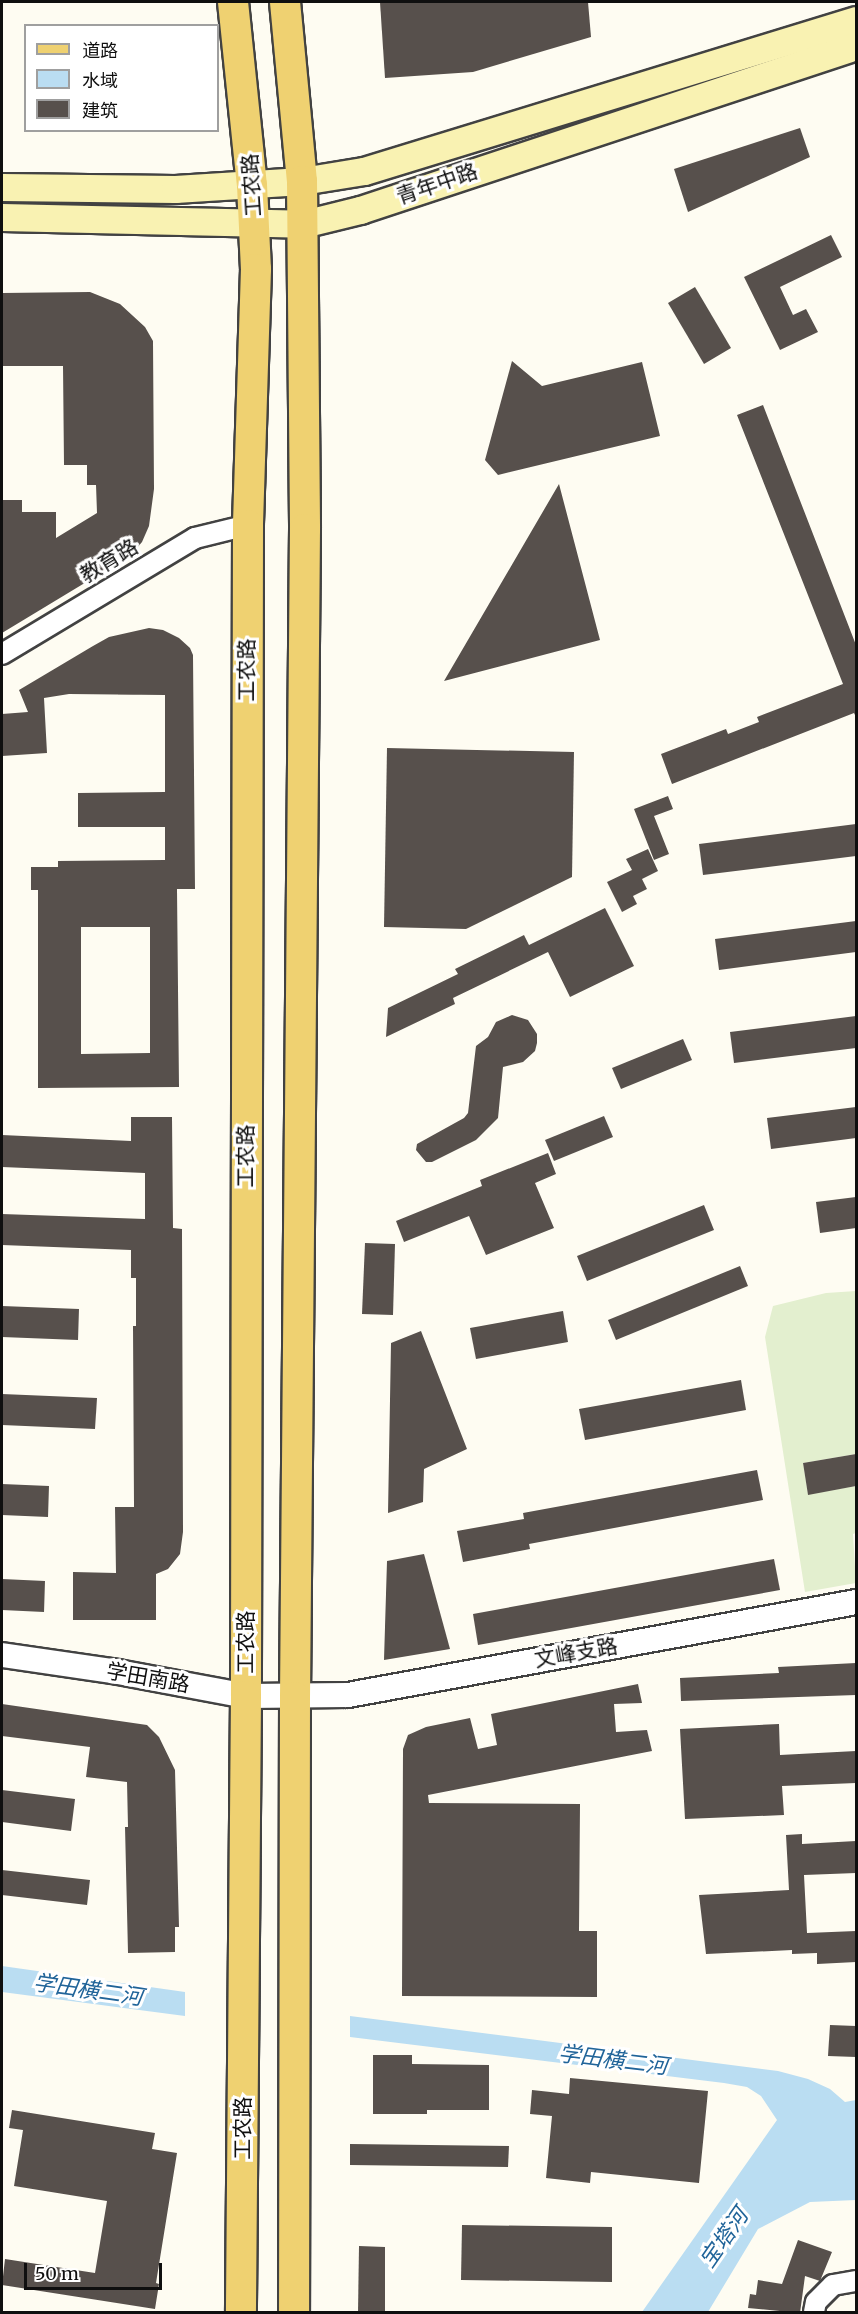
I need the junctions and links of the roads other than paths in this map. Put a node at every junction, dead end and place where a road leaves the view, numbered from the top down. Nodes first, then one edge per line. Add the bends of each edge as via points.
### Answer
1 (233, 2) edge
2 (285, 2) edge
3 (856, 20) edge
4 (856, 46) edge
5 (302, 181) junction
6 (252, 185) junction
7 (2, 187) edge
8 (2, 217) edge
9 (255, 224) junction
10 (303, 224) junction
11 (248, 525) junction
12 (2, 654) edge
13 (856, 1602) edge
14 (2, 1655) edge
15 (246, 1696) junction
16 (295, 1698) junction
17 (856, 2281) edge
18 (242, 2313) edge
19 (294, 2313) edge
20 (814, 2313) edge

1 - 6 main road, 工农路
2 - 5 main road
3 - 5 main road, 青年中路 via 364,171
4 - 10 main road, 青年中路 via 360,210
5 - 6 main road, 青年中路
5 - 10 main road
6 - 7 main road, 青年中路 via 175,189
6 - 9 main road, 工农路
8 - 9 main road, 青年中路
9 - 10 main road, 青年中路
9 - 11 main road, 工农路
10 - 16 main road via 305,529
11 - 12 street, 教育路 via 195,538
11 - 15 main road, 工农路
13 - 16 street, 文峰支路 via 348,1695
14 - 15 street, 学田南路 via 118,1671
15 - 16 street, 学田南路
15 - 18 main road, 工农路
16 - 19 main road
17 - 20 street via 833,2285 816,2302

